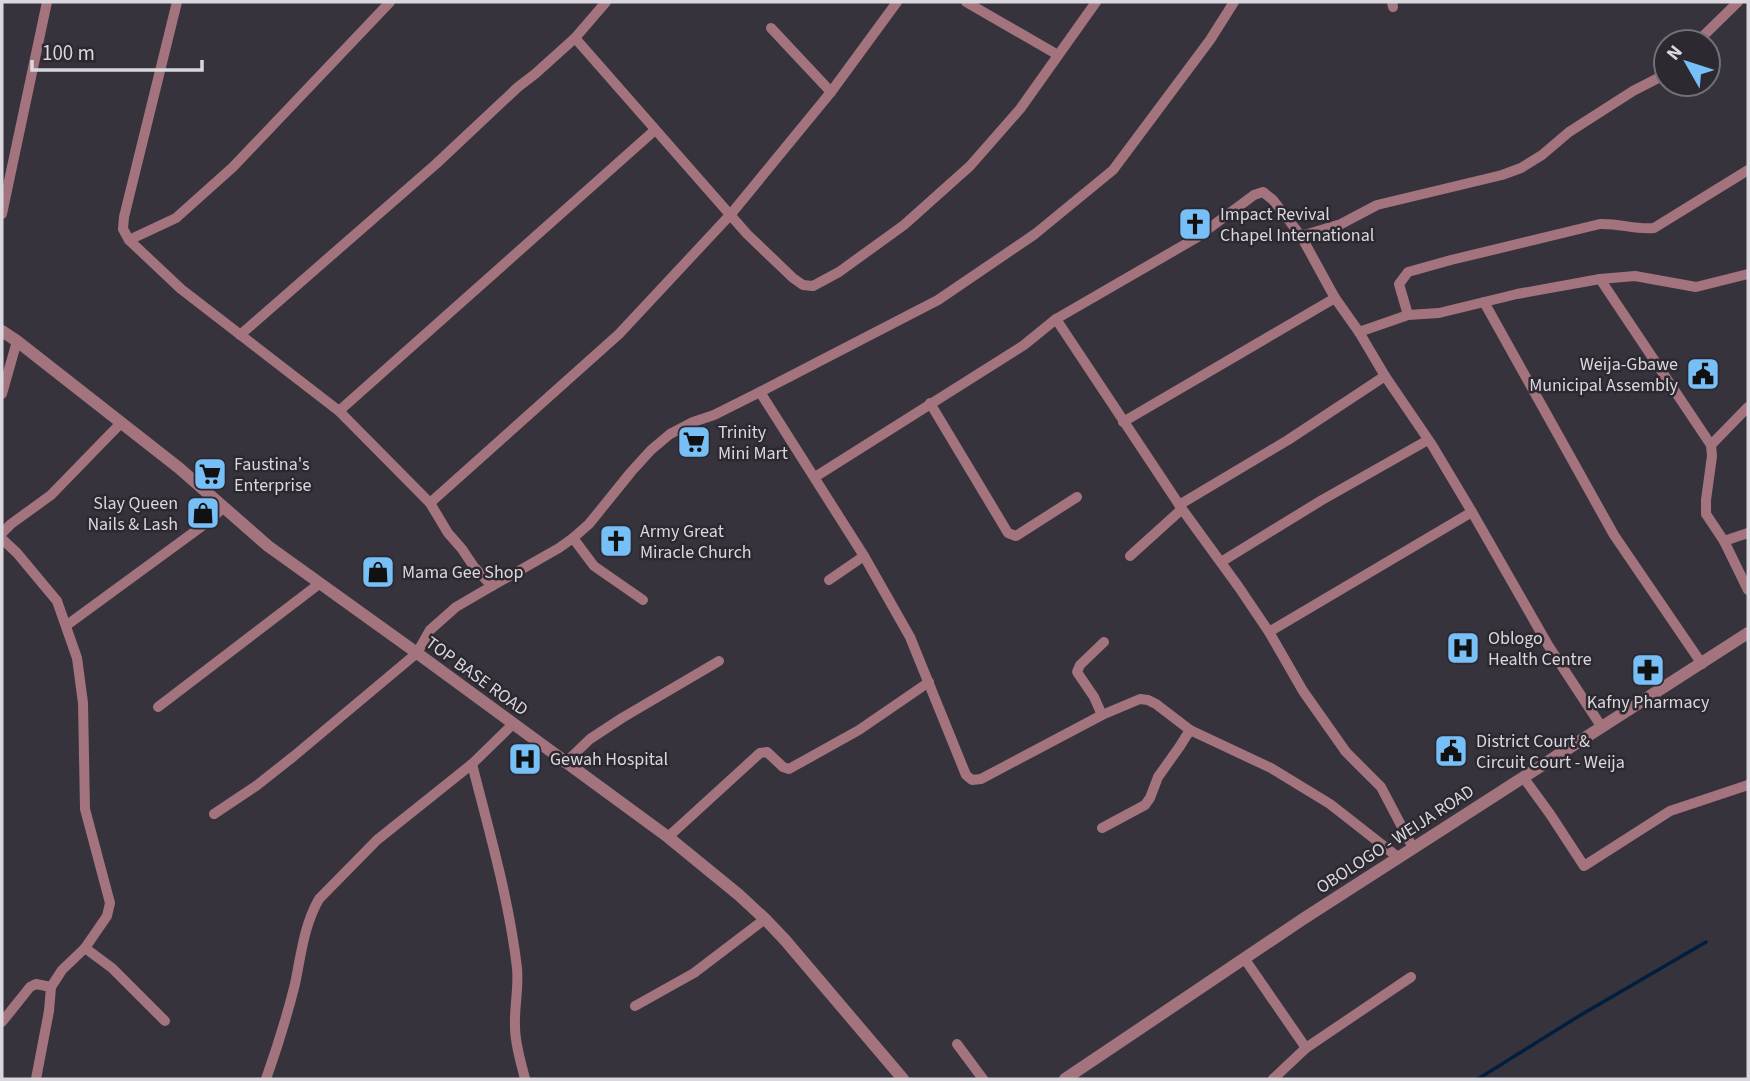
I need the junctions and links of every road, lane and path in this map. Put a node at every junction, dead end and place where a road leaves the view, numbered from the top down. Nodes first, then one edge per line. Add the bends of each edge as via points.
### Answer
1 (47, 2) edge
2 (177, 2) edge
3 (390, 2) edge
4 (606, 2) edge
5 (897, 2) edge
6 (966, 2) edge
7 (1096, 2) edge
8 (1234, 2) edge
9 (1738, 2) edge
10 (771, 28) dead end
11 (1712, 28) edge
12 (575, 38) junction
13 (1058, 55) junction
14 (1652, 82) edge
15 (831, 92) junction
16 (655, 130) junction
17 (1748, 170) edge
18 (2, 214) edge
19 (731, 214) junction
20 (1301, 236) junction
21 (129, 240) junction
22 (1748, 274) edge
23 (1600, 279) junction
24 (1335, 298) junction
25 (1485, 302) junction
26 (1408, 315) junction
27 (1056, 319) junction
28 (2, 331) edge
29 (1359, 332) junction
30 (240, 335) junction
31 (17, 341) junction
32 (1385, 376) junction
33 (760, 392) junction
34 (2, 394) edge
35 (930, 403) junction
36 (1748, 407) edge
37 (339, 411) junction
38 (1123, 422) junction
39 (121, 423) junction
40 (1428, 440) junction
41 (1711, 445) junction
42 (815, 477) junction
43 (1077, 497) dead end
44 (430, 503) junction
45 (1180, 507) junction
46 (223, 508) junction
47 (1472, 512) junction
48 (2, 533) edge
49 (1748, 533) edge
50 (2, 538) edge
51 (573, 538) junction
52 (1724, 541) junction
53 (864, 556) junction
54 (1130, 556) dead end
55 (1221, 562) junction
56 (828, 580) dead end
57 (319, 584) junction
58 (492, 586) junction
59 (1748, 590) edge
60 (643, 600) dead end
61 (66, 625) junction
62 (1269, 632) junction
63 (1748, 633) edge
64 (1104, 642) dead end
65 (417, 653) junction
66 (719, 662) dead end
67 (1702, 664) junction
68 (929, 682) junction
69 (158, 707) dead end
70 (1102, 715) junction
71 (513, 724) junction
72 (1601, 726) junction
73 (1190, 730) junction
74 (565, 763) junction
75 (472, 764) junction
76 (1523, 777) junction
77 (1748, 785) edge
78 (214, 814) dead end
79 (1102, 828) dead end
80 (668, 837) junction
81 (1413, 848) junction
82 (1399, 858) junction
83 (765, 919) junction
84 (85, 948) junction
85 (1244, 958) junction
86 (1411, 977) dead end
87 (51, 987) junction
88 (635, 1006) dead end
89 (165, 1021) dead end
90 (2, 1022) edge
91 (957, 1044) dead end
92 (1306, 1048) junction
93 (36, 1079) edge
94 (267, 1079) edge
95 (525, 1079) edge
96 (903, 1079) edge
97 (983, 1079) edge
98 (1065, 1079) edge
99 (1273, 1079) edge

1 - 18 street
2 - 21 street via 124,217 123,229
3 - 21 street via 233,167 176,218
4 - 12 street
5 - 15 street
6 - 13 street
7 - 13 street
8 - 33 street via 1113,170 1035,234 937,300
9 - 11 street
10 - 15 street
12 - 16 street
12 - 30 street
13 - 19 street via 971,166 904,225 813,286 793,278
14 - 20 street via 1569,132 1521,168 1377,205 1341,224
15 - 19 street
16 - 19 street
16 - 37 street
17 - 26 street via 1654,228 1600,224 1408,272 1399,284
19 - 44 street via 619,334
20 - 24 street
20 - 27 street via 1273,200 1263,192 1254,195 1196,239
21 - 30 street
22 - 23 street via 1696,287 1635,276
23 - 25 street
23 - 41 street
24 - 29 street
24 - 38 street
25 - 26 street
25 - 67 street via 1614,536
26 - 29 street
27 - 35 street via 1024,345
27 - 38 street
28 - 31 street, TOP BASE ROAD
29 - 32 street
30 - 37 street
31 - 34 street
31 - 39 street, TOP BASE ROAD
32 - 40 street
32 - 45 street
33 - 42 street
33 - 51 street via 670,434
35 - 42 street
35 - 43 street via 1008,533 1016,536
36 - 41 street
37 - 44 street
38 - 45 street
39 - 46 street, TOP BASE ROAD
39 - 48 street via 51,495
40 - 47 street
40 - 55 street
41 - 52 street via 1706,514
42 - 53 street
44 - 58 street via 448,533
45 - 54 street
45 - 55 street
46 - 57 street, TOP BASE ROAD
46 - 61 street
47 - 62 street
47 - 72 street via 1548,645
49 - 52 street
50 - 61 street via 57,601
51 - 58 street
51 - 60 street via 594,566
52 - 59 street
53 - 56 street
53 - 68 street via 910,637
55 - 62 street
57 - 65 street, TOP BASE ROAD
57 - 69 street
58 - 65 street via 457,607 430,631
61 - 84 street via 77,658 83,703 85,809 110,903 107,916
62 - 81 street via 1346,752 1381,787
63 - 67 street, OBOLOGO - WEIJA ROAD
64 - 70 street via 1077,672
65 - 71 street, TOP BASE ROAD
65 - 78 street via 266,779
66 - 74 street via 622,718
67 - 72 street, OBOLOGO - WEIJA ROAD
68 - 70 street via 965,775 972,780
68 - 80 street via 859,730 789,769 767,752 760,753
70 - 73 street via 1148,700
71 - 74 street, TOP BASE ROAD
71 - 75 street
72 - 76 street, OBOLOGO - WEIJA ROAD
73 - 79 street via 1145,805
73 - 82 street via 1271,768 1330,804
74 - 80 street, TOP BASE ROAD
75 - 94 street via 377,840 319,899
75 - 95 street via 517,966 515,1027
76 - 77 street via 1584,866 1670,811
76 - 81 street, OBOLOGO - WEIJA ROAD
80 - 83 street, TOP BASE ROAD
81 - 82 street, OBOLOGO - WEIJA ROAD
82 - 85 street, OBOLOGO - WEIJA ROAD
83 - 88 street via 694,973
83 - 96 street, TOP BASE ROAD
84 - 87 street via 61,970
84 - 89 street via 120,975
85 - 92 street
85 - 98 street, OBOLOGO - WEIJA ROAD
86 - 92 street
87 - 90 street via 30,987
87 - 93 street
91 - 97 street
92 - 99 street

